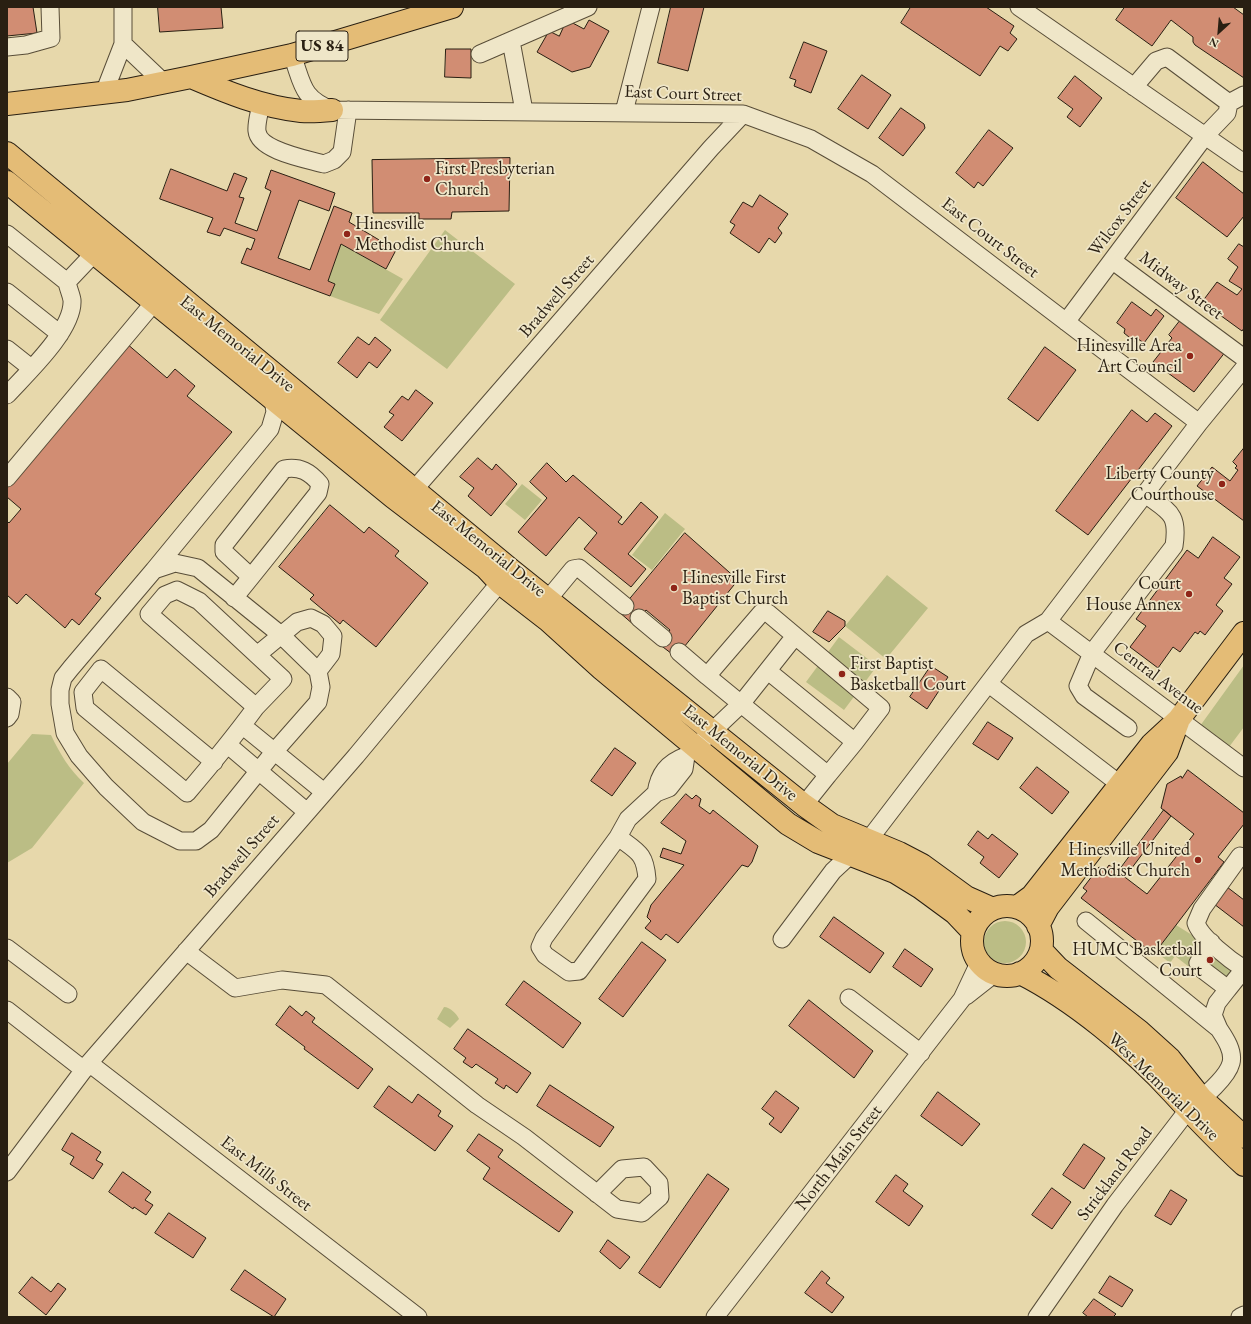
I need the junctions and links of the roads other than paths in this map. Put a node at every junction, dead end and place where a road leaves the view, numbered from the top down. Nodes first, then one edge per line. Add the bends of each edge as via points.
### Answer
1 (50, 7) edge
2 (123, 7) edge
3 (452, 7) edge
4 (588, 7) edge
5 (651, 7) edge
6 (1019, 7) edge
7 (511, 41) junction
8 (123, 44) junction
9 (7, 46) edge
10 (480, 54) dead end
11 (292, 55) junction
12 (191, 77) junction
13 (164, 83) junction
14 (1134, 87) junction
15 (104, 93) junction
16 (1244, 95) edge
17 (261, 103) junction
18 (1229, 103) junction
19 (7, 104) edge
20 (340, 110) junction
21 (524, 111) junction
22 (624, 112) junction
23 (743, 114) junction
24 (1205, 136) junction
25 (7, 154) edge
26 (1244, 163) edge
27 (7, 182) edge
28 (7, 234) edge
29 (101, 246) junction
30 (1113, 261) junction
31 (67, 282) junction
32 (7, 292) edge
33 (161, 294) junction
34 (1066, 322) junction
35 (60, 334) junction
36 (7, 349) edge
37 (1244, 358) edge
38 (31, 368) junction
39 (1244, 368) edge
40 (7, 395) edge
41 (273, 399) junction
42 (1199, 423) junction
43 (7, 478) edge
44 (1145, 494) junction
45 (409, 497) junction
46 (154, 570) junction
47 (505, 576) junction
48 (252, 577) junction
49 (234, 598) junction
50 (548, 598) junction
51 (625, 606) dead end
52 (639, 618) dead end
53 (1048, 621) junction
54 (1244, 633) edge
55 (281, 635) junction
56 (795, 636) junction
57 (663, 638) dead end
58 (679, 652) dead end
59 (1092, 653) junction
60 (257, 655) junction
61 (768, 670) junction
62 (318, 671) junction
63 (707, 676) junction
64 (989, 684) junction
65 (7, 697) edge
66 (741, 704) junction
67 (256, 707) junction
68 (7, 718) edge
69 (1180, 719) junction
70 (243, 726) junction
71 (1128, 728) dead end
72 (714, 732) junction
73 (855, 742) junction
74 (228, 745) junction
75 (274, 752) junction
76 (690, 752) junction
77 (214, 762) junction
78 (1244, 768) edge
79 (258, 771) junction
80 (828, 775) junction
81 (1126, 791) junction
82 (324, 792) junction
83 (804, 805) junction
84 (307, 812) junction
85 (618, 837) junction
86 (868, 840) junction
87 (852, 855) junction
88 (1243, 857) edge
89 (1017, 907) junction
90 (993, 909) junction
91 (1086, 921) dead end
92 (1038, 926) junction
93 (973, 932) junction
94 (782, 939) dead end
95 (1211, 942) junction
96 (7, 948) edge
97 (1041, 950) junction
98 (186, 951) junction
99 (987, 968) junction
100 (1244, 969) edge
101 (1020, 973) junction
102 (1228, 989) junction
103 (68, 994) dead end
104 (849, 998) dead end
105 (7, 1010) edge
106 (1219, 1029) junction
107 (922, 1053) junction
108 (87, 1066) junction
109 (1195, 1105) junction
110 (1244, 1137) edge
111 (1244, 1165) edge
112 (7, 1172) edge
113 (597, 1194) dead end
114 (1244, 1315) edge
115 (418, 1317) edge
116 (715, 1317) edge
117 (1037, 1317) edge
118 (1240, 1317) edge

1 - 9 street via 51,38 26,45
2 - 8 street
3 - 11 main road, US 84
4 - 7 street
5 - 22 street
6 - 14 street
7 - 10 street
7 - 21 street
8 - 13 street
8 - 15 street
11 - 12 main road, US 84
11 - 20 street, East Court Street via 307,93 317,104
12 - 13 main road, US 84
12 - 17 main road via 231,95
13 - 15 main road, US 84
14 - 18 street via 1156,61 1167,57
14 - 24 street
15 - 19 main road, US 84
16 - 18 street
17 - 20 main road via 301,111
17 - 20 street via 257,131 260,141 271,148 324,164 334,160 342,152
18 - 24 street, Wilcox Street via 1227,113
20 - 21 street, East Court Street
21 - 22 street, East Court Street
22 - 23 street, East Court Street
23 - 34 street, East Court Street via 811,139 872,174
23 - 45 street, Bradwell Street
24 - 26 street
24 - 30 street, Wilcox Street
25 - 29 main road, East Memorial Drive
27 - 29 main road, East Memorial Drive
28 - 31 street
29 - 31 street
29 - 33 main road, East Memorial Drive
30 - 34 street, Wilcox Street
30 - 37 street, Midway Street
31 - 35 street via 72,301 66,326
32 - 35 street
33 - 41 main road, East Memorial Drive
33 - 43 street
33 - 45 main road, East Memorial Drive
34 - 42 street, East Court Street
35 - 38 street
36 - 38 street
38 - 40 street
39 - 42 street
41 - 45 main road, East Memorial Drive
41 - 46 street via 275,412 270,429
42 - 44 street
44 - 53 street
44 - 59 street via 1167,511 1175,521 1174,546
45 - 47 main road, East Memorial Drive
46 - 49 street via 175,563 198,568
46 - 79 street via 63,678 60,704 65,733 79,756 143,822 180,841 196,841 211,830
47 - 50 main road, East Memorial Drive
47 - 76 main road, East Memorial Drive via 549,621
47 - 82 street, Bradwell Street
48 - 48 street via 318,493 320,484 313,475 303,470 284,469 224,545 224,552
48 - 49 street
49 - 55 street
50 - 51 street via 573,569 579,568
50 - 72 main road, East Memorial Drive
52 - 57 street
53 - 59 street, Central Avenue
53 - 64 street via 1026,634
54 - 69 main road
55 - 60 street
55 - 62 street
55 - 62 street via 297,622 311,618 323,624 333,636 331,654
56 - 61 street
56 - 63 street via 768,613 762,612
56 - 73 street via 881,708
58 - 63 street
59 - 69 street, Central Avenue
59 - 71 street via 1079,681 1079,690
60 - 67 street via 283,679
60 - 67 street via 199,601 177,590 165,596 149,614
61 - 66 street
61 - 73 street
62 - 75 street via 321,688 318,702
63 - 66 street
64 - 81 street
64 - 86 street
65 - 68 street via 12,702
66 - 72 street
66 - 80 street
67 - 70 street
69 - 78 street, Central Avenue
69 - 81 main road via 1167,752
70 - 74 street
70 - 75 street
72 - 76 street
72 - 83 main road, East Memorial Drive
73 - 80 street
74 - 77 street
74 - 79 street
75 - 79 street
75 - 82 street
76 - 85 street via 674,760 658,779 656,793 628,818
76 - 87 main road, East Memorial Drive via 788,824 818,842
77 - 77 street via 187,793 85,708 83,692 101,670
79 - 84 street
80 - 83 street
81 - 89 main road via 1032,896
81 - 92 main road
82 - 84 street, Bradwell Street
83 - 86 main road, East Memorial Drive via 832,825
84 - 98 street, Bradwell Street
85 - 85 street via 638,852 645,863 647,880 578,970 569,972 545,955 540,947
86 - 87 street
86 - 90 main road, East Memorial Drive via 922,865 966,897
87 - 93 main road, East Memorial Drive via 894,872 921,888 955,913
87 - 94 street via 833,871
88 - 95 street via 1202,910 1196,923 1198,931
89 - 90 main road via 1002,906
89 - 92 main road via 1028,914
90 - 93 main road via 978,921
91 - 106 street
92 - 97 main road
93 - 99 main road via 972,947
95 - 100 street
95 - 102 street via 1198,963 1203,970
96 - 103 street
97 - 101 main road via 1031,966
97 - 109 main road, West Memorial Drive via 1058,968 1170,1059
98 - 108 street, Bradwell Street
98 - 113 street via 235,988 282,980 326,985 477,1104 524,1136
99 - 101 main road via 1004,976
99 - 107 street, North Main Street
100 - 102 street
101 - 109 main road, West Memorial Drive via 1046,986 1136,1056 1173,1093
102 - 106 street via 1217,1003 1213,1015
104 - 107 street
105 - 108 street, East Mills Street
106 - 109 street, Strickland Road via 1231,1052 1231,1062 1228,1071
107 - 116 street, North Main Street
108 - 112 street, Bradwell Street
108 - 115 street, East Mills Street
109 - 110 main road, West Memorial Drive
109 - 111 main road, West Memorial Drive
109 - 117 street, Strickland Road via 1115,1205
114 - 118 street

